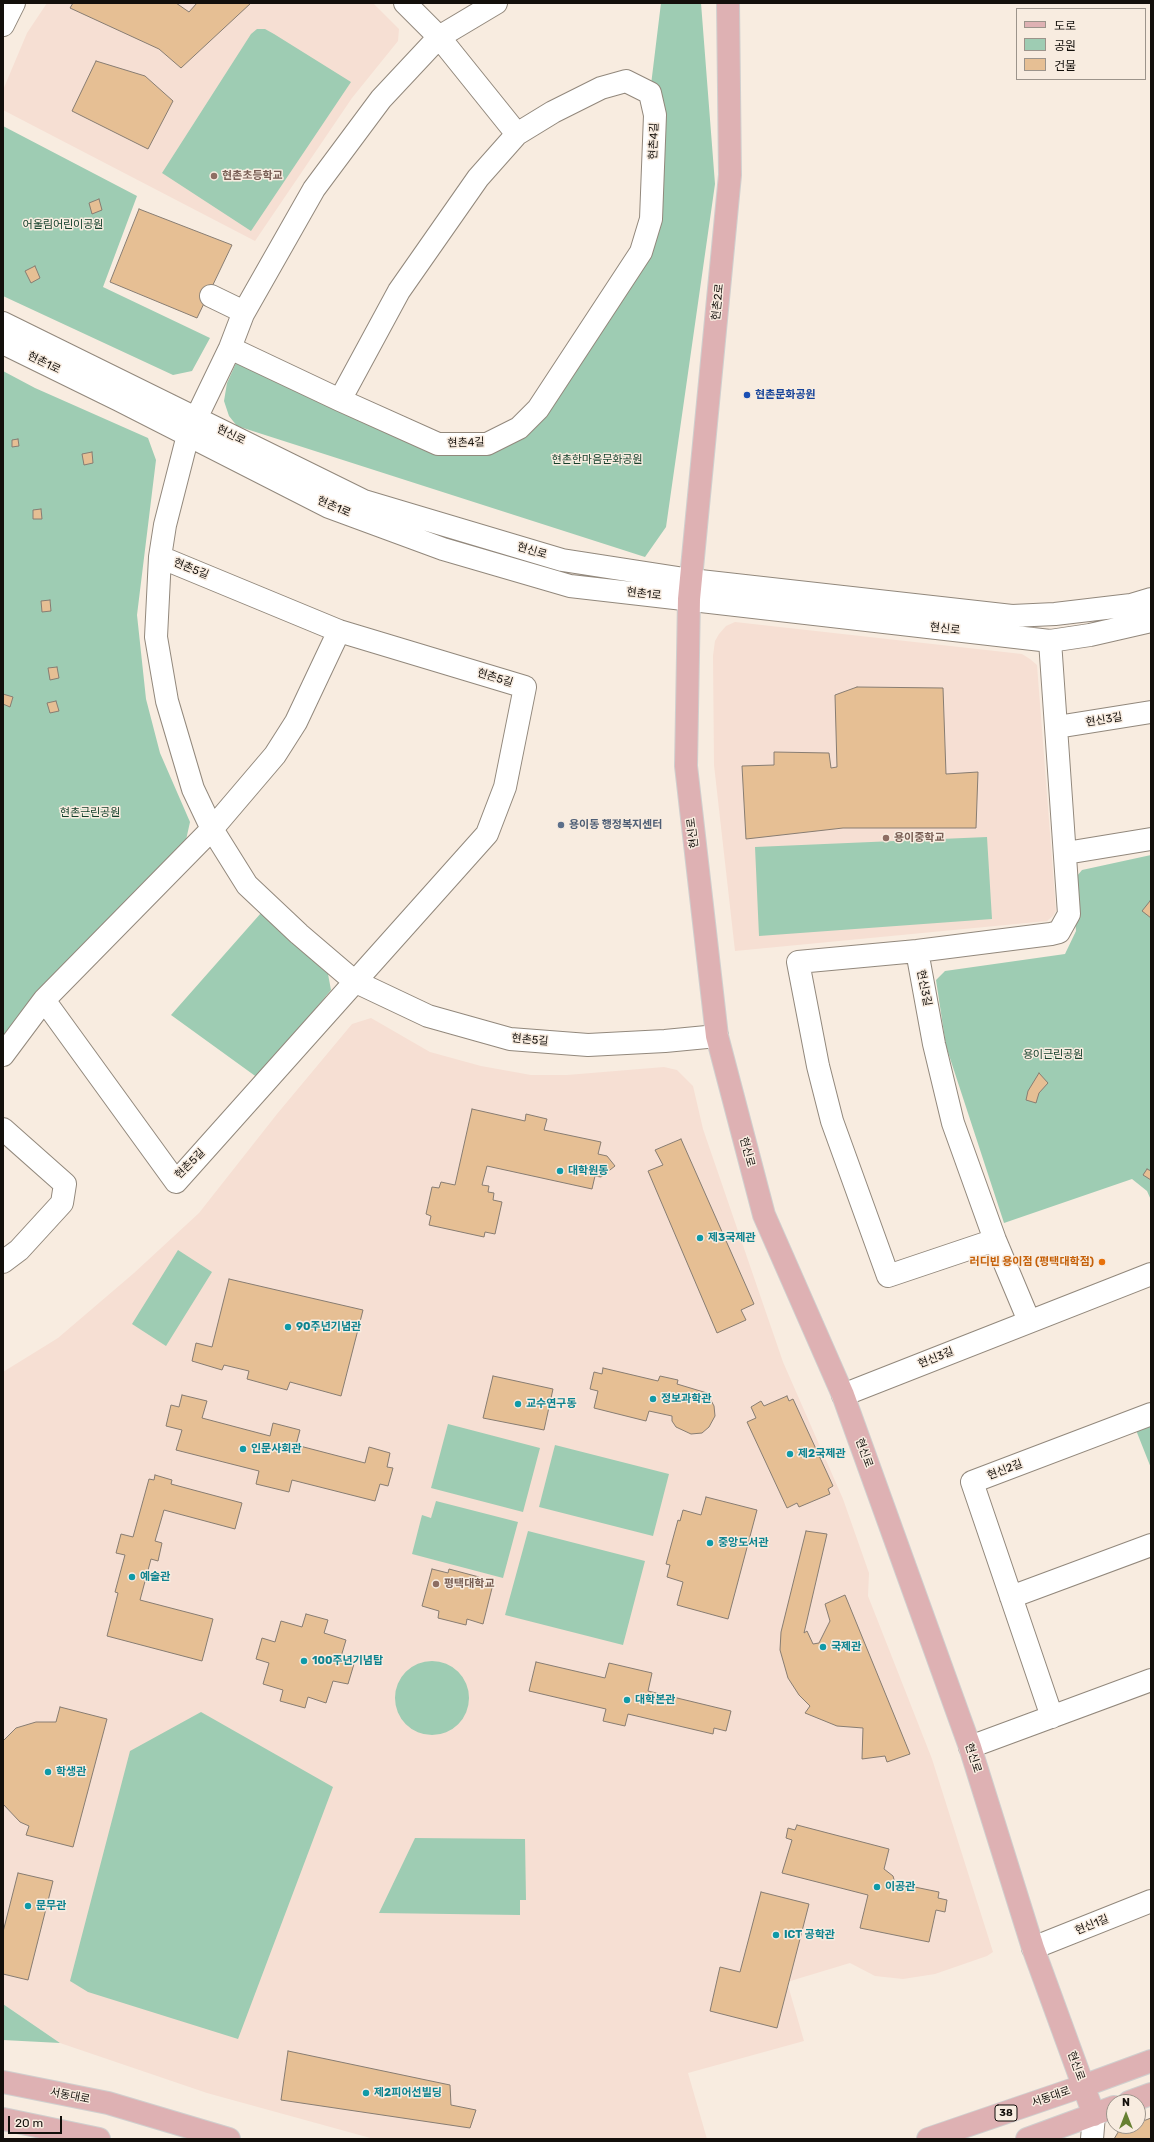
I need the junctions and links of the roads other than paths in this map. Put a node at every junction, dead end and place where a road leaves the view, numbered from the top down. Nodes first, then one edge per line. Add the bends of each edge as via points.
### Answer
1 (14, 3) edge
2 (405, 3) edge
3 (496, 3) edge
4 (728, 3) edge
5 (3, 25) edge
6 (439, 37) junction
7 (517, 134) junction
8 (211, 296) dead end
9 (244, 312) junction
10 (3, 323) edge
11 (3, 343) edge
12 (230, 348) junction
13 (340, 400) junction
14 (192, 426) junction
15 (160, 557) junction
16 (690, 590) junction
17 (1151, 599) edge
18 (1151, 621) edge
19 (339, 630) junction
20 (1050, 641) junction
21 (1151, 712) edge
22 (1057, 727) junction
23 (212, 829) junction
24 (1151, 839) edge
25 (1066, 854) junction
26 (917, 951) junction
27 (354, 981) junction
28 (44, 1000) junction
29 (716, 1036) junction
30 (3, 1055) edge
31 (3, 1129) edge
32 (994, 1240) junction
33 (3, 1262) edge
34 (1151, 1274) edge
35 (1029, 1321) junction
36 (843, 1395) junction
37 (1151, 1414) edge
38 (1151, 1544) edge
39 (1011, 1597) junction
40 (1151, 1680) edge
41 (1052, 1717) junction
42 (970, 1747) junction
43 (1151, 1901) edge
44 (1033, 1948) junction
45 (1151, 2061) edge
46 (3, 2082) edge
47 (1083, 2086) junction
48 (1106, 2110) edge
49 (1094, 2115) junction
50 (3, 2118) edge
51 (75, 2136) edge
52 (99, 2139) edge
53 (228, 2139) edge
54 (928, 2139) edge
55 (1027, 2139) edge
56 (1092, 2139) edge

1 - 5 street
2 - 6 street
3 - 6 street
4 - 16 main road, 현촌2로 via 730,175
6 - 7 street
6 - 9 street via 381,99 314,189
7 - 13 street, 현촌4길 via 478,178 399,291
7 - 13 street, 현촌4길 via 601,88 626,81 650,93 655,115 651,219 642,252 542,402 519,428 487,444 438,444
8 - 9 street
9 - 12 street
10 - 14 street
11 - 14 street, 현촌1로
12 - 13 street, 현촌4길
12 - 14 street
14 - 15 street, 현촌5길 via 165,525
14 - 16 street, 현촌1로 via 329,507 443,550 570,586
15 - 19 street, 현촌5길
15 - 23 street, 현촌5길 via 156,636 167,701 193,789
16 - 17 street, 현신로 via 1012,616 1131,605
16 - 20 street, 현신로
16 - 29 main road, 현신로 via 686,766
18 - 20 street, 현신로
19 - 23 street via 296,722 279,749
19 - 27 street, 현촌5길 via 525,688 505,787 487,834
20 - 22 street
21 - 22 street, 현신3길
22 - 25 street
23 - 27 street, 현촌5길 via 247,885
23 - 28 street
24 - 25 street
25 - 26 street via 1069,914 1059,932
26 - 32 street, 현신3길 via 934,1044 953,1123
26 - 32 street via 798,962 818,1066 832,1121 888,1276
27 - 28 street, 현촌5길 via 274,1075 176,1182
27 - 29 street, 현촌5길 via 428,1016 510,1039 588,1044
28 - 30 street
29 - 36 main road, 현신로 via 764,1215
31 - 33 street via 65,1184 62,1203 19,1250
32 - 35 street, 현신3길
34 - 35 street, 현신3길
35 - 36 street, 현신3길
36 - 42 main road, 현신로
37 - 39 street, 현신2길 via 972,1482
38 - 39 street
39 - 41 street, 현신2길
40 - 41 street
41 - 42 street
42 - 44 main road, 현신로
43 - 44 street, 현신1길
44 - 47 main road, 현신로
45 - 47 main road, 서동대로 / 38
46 - 53 main road, 서동대로 via 108,2103
47 - 49 main road, 현신로
47 - 54 main road, 서동대로 / 38
48 - 49 main road
49 - 55 main road
49 - 56 street
50 - 51 main road
51 - 52 main road

